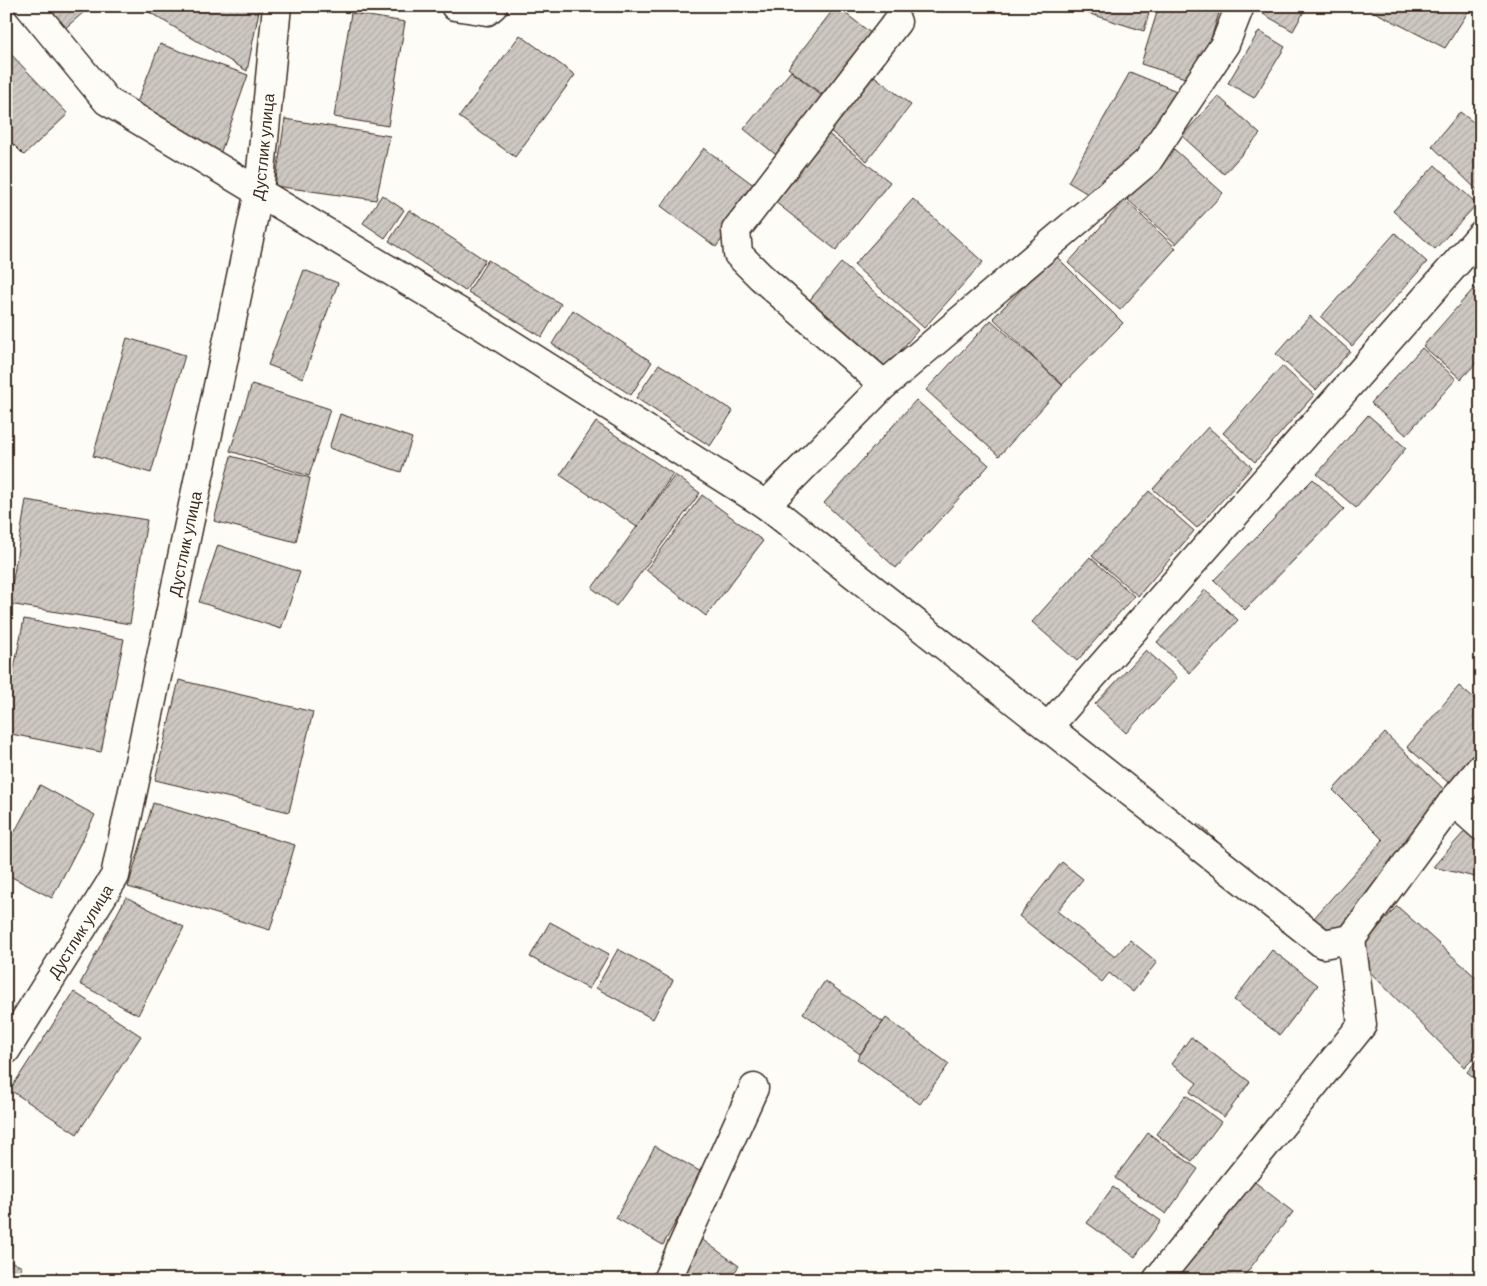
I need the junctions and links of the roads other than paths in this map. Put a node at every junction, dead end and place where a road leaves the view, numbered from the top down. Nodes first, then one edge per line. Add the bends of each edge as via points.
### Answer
1 (14, 6) edge
2 (29, 6) edge
3 (277, 6) edge
4 (455, 6) edge
5 (493, 6) edge
6 (1240, 6) edge
7 (6, 12) edge
8 (897, 22) dead end
9 (259, 191) junction
10 (1481, 234) edge
11 (884, 385) junction
12 (766, 505) junction
13 (1048, 727) junction
14 (1481, 768) edge
15 (1453, 801) junction
16 (1481, 826) edge
17 (1351, 939) junction
18 (6, 1050) edge
19 (754, 1088) dead end
20 (667, 1280) edge
21 (1157, 1280) edge

1 - 7 street
2 - 9 street via 107,101
3 - 9 street, Дустлик улица
4 - 5 street via 487,11
6 - 11 street via 1226,44 1148,162
8 - 11 street via 736,230 738,254 761,278
9 - 12 street via 481,325
9 - 18 street, Дустлик улица via 115,876
10 - 13 street
11 - 12 street
12 - 13 street
13 - 17 street via 1323,944
14 - 15 street
15 - 16 street
15 - 17 street
17 - 21 street via 1362,1024
19 - 20 street

